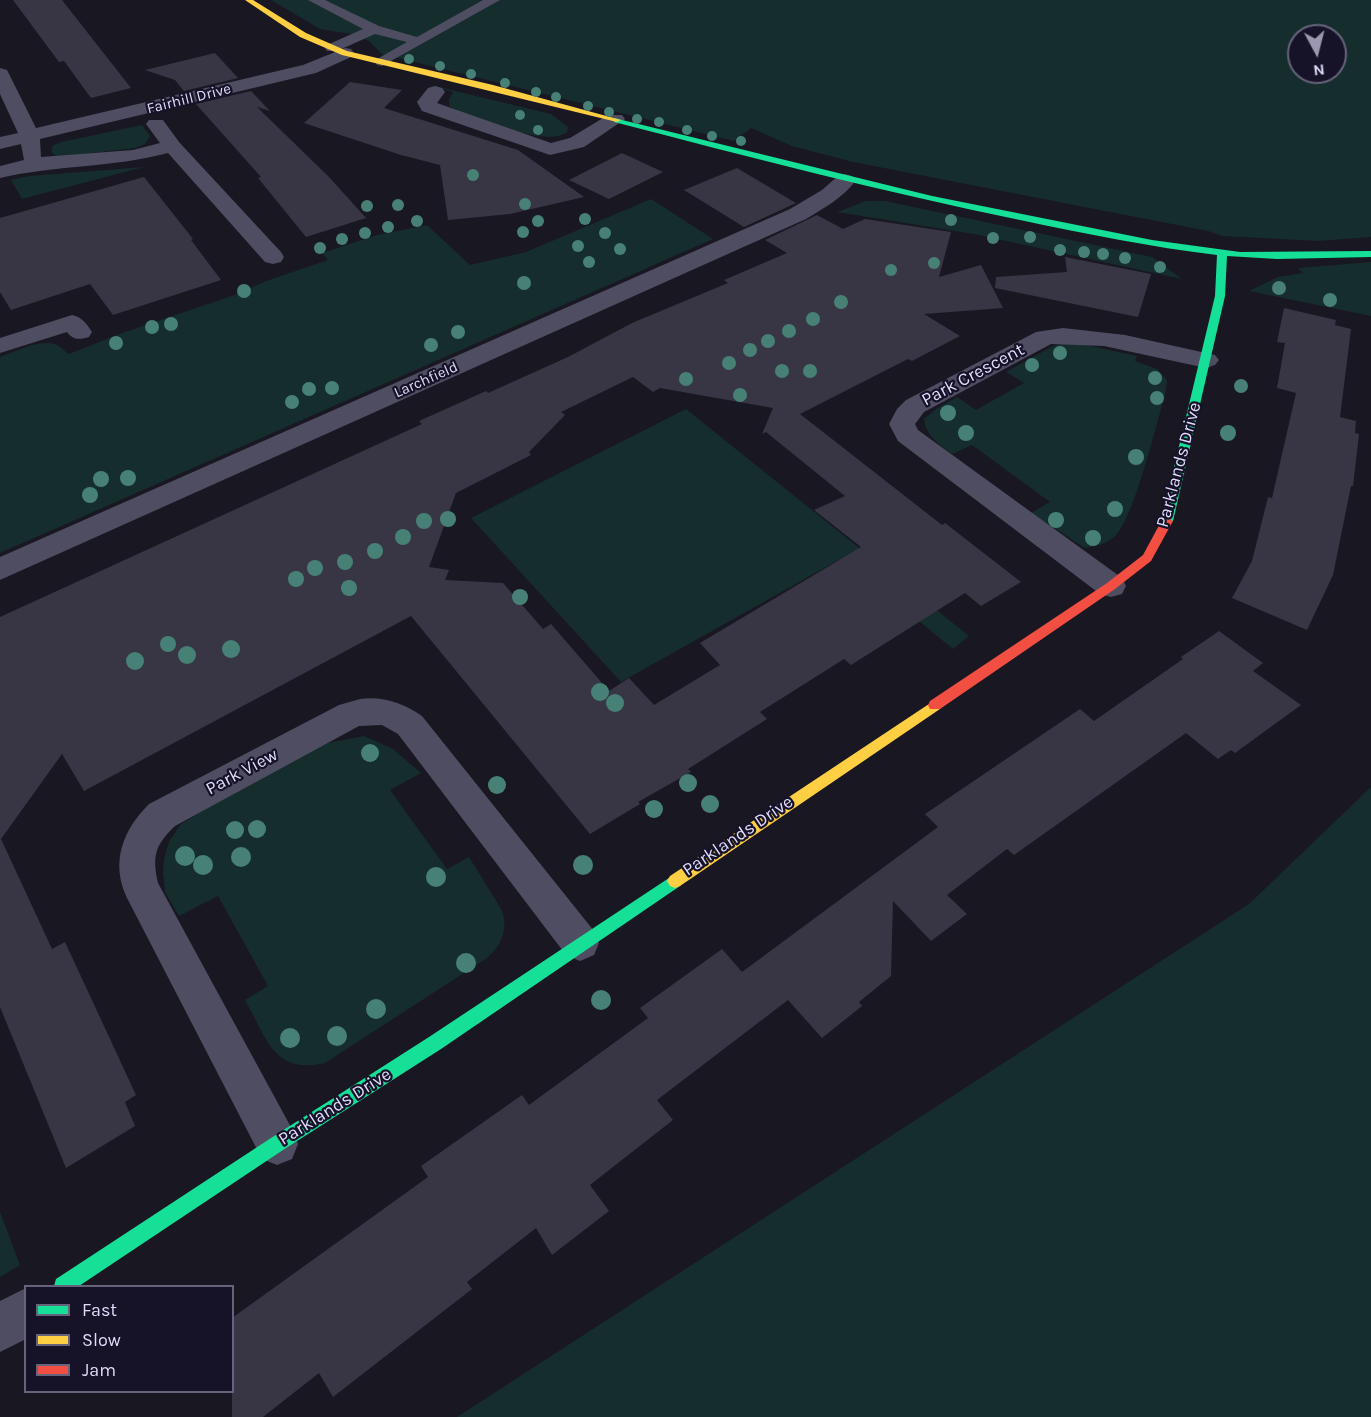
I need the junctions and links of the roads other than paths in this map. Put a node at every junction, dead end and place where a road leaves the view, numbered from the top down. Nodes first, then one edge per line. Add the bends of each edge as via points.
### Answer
1 (248, 0) edge
2 (315, 0) edge
3 (493, 0) edge
4 (374, 29) junction
5 (418, 41) junction
6 (339, 50) junction
7 (382, 62) junction
8 (0, 74) edge
9 (435, 92) dead end
10 (615, 119) junction
11 (156, 124) dead end
12 (30, 136) junction
13 (0, 143) edge
14 (172, 146) junction
15 (33, 164) junction
16 (0, 172) edge
17 (845, 180) junction
18 (1222, 253) junction
19 (1371, 254) edge
20 (273, 257) dead end
21 (80, 332) dead end
22 (0, 346) edge
23 (1206, 360) junction
24 (0, 568) edge
25 (1111, 586) junction
26 (580, 943) junction
27 (277, 1144) junction
28 (66, 1285) edge
29 (24, 1312) edge
30 (0, 1328) edge

1 - 6 street via 303,35
2 - 4 lane
3 - 5 lane
4 - 5 lane
4 - 6 lane
5 - 7 lane
6 - 7 street
6 - 12 street, Fairhill Drive via 309,69
7 - 10 street
8 - 12 street
9 - 10 street via 427,102 429,108 550,149 577,143
10 - 17 street
11 - 14 street
12 - 13 street, Fairhill Drive
12 - 15 street
14 - 15 street via 133,156
14 - 20 street
15 - 16 street
17 - 18 street via 1078,229
17 - 24 street, Larchfield via 830,195 792,217
18 - 19 street
18 - 23 street, Parklands Drive via 1220,296
21 - 22 street via 72,322
23 - 25 street, Parklands Drive via 1165,528 1147,558
23 - 25 street, Park Crescent via 1086,336 1045,337 915,406 902,424 907,435
25 - 26 street, Parklands Drive
26 - 27 street, Parklands Drive via 435,1043
26 - 27 street, Park View via 410,725 390,712 351,714 162,815 144,832 138,850 135,867 140,886
27 - 28 street, Parklands Drive
29 - 30 street

